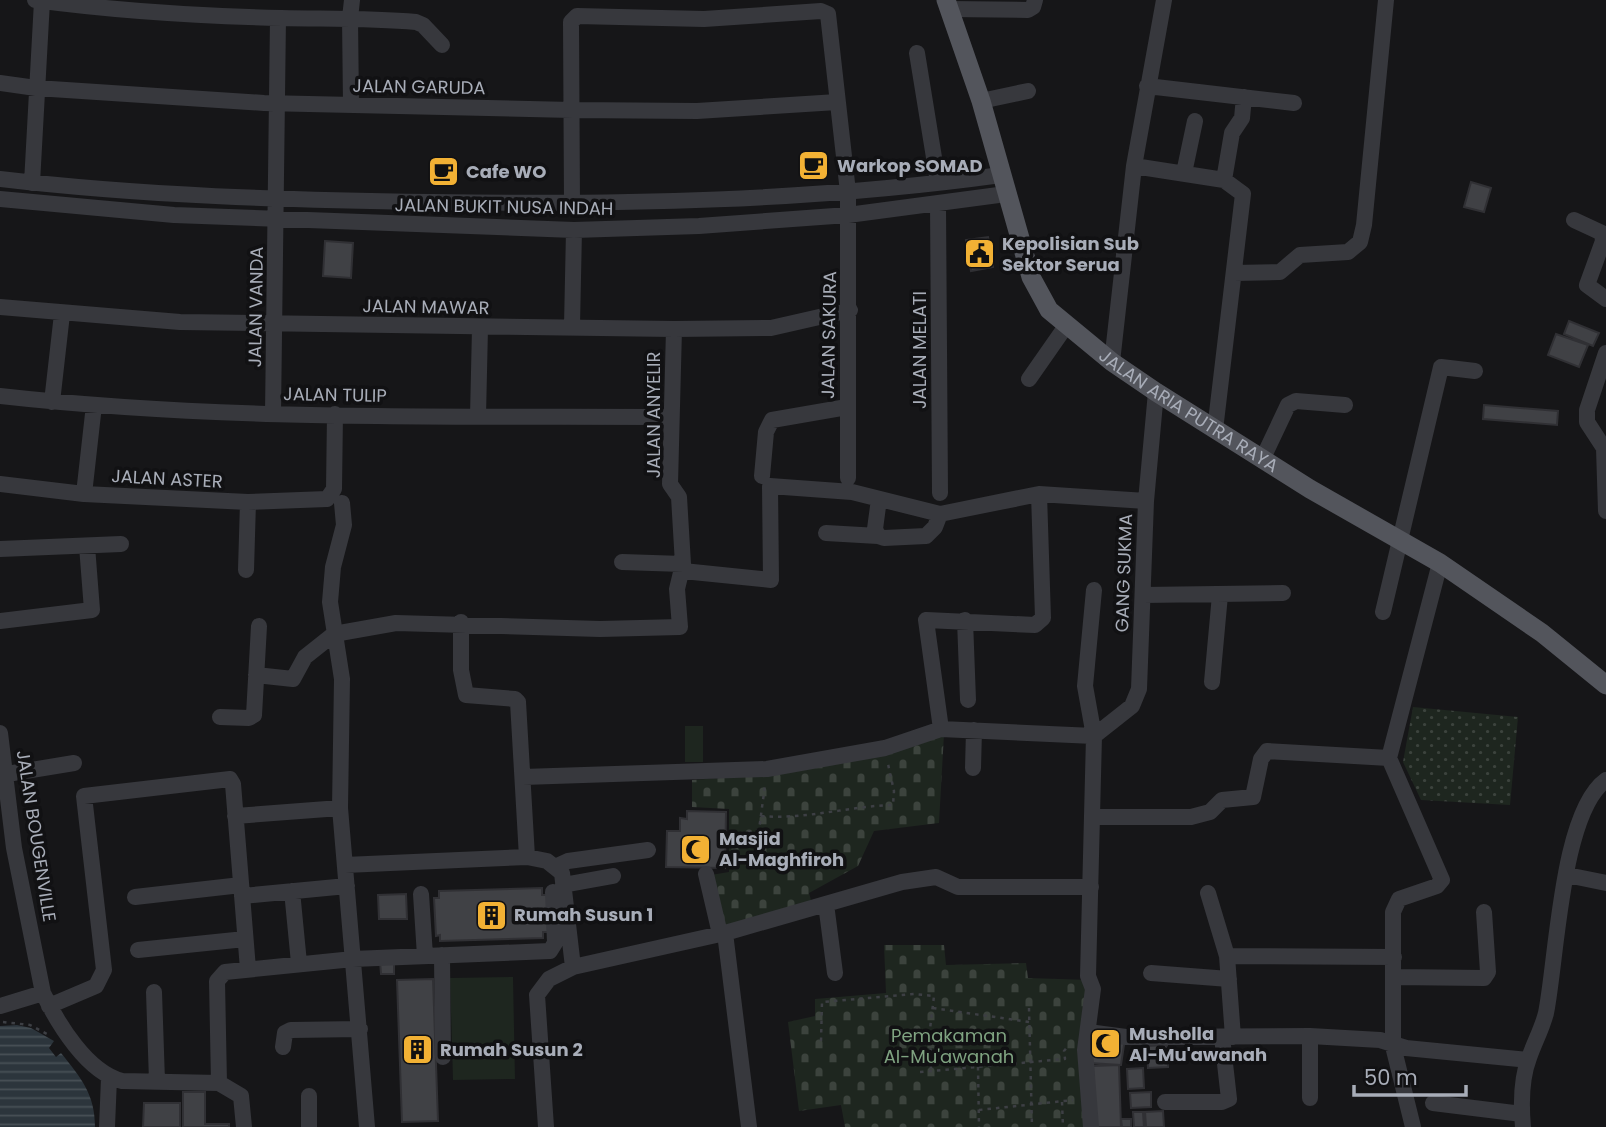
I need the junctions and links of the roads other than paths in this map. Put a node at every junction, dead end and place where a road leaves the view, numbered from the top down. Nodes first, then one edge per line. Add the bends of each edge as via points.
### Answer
1 (352, 0) edge
2 (1035, 0) edge
3 (1164, 0) edge
4 (1386, 0) edge
5 (44, 1) edge
6 (948, 5) edge
7 (278, 18) junction
8 (350, 18) junction
9 (442, 45) dead end
10 (917, 53) dead end
11 (0, 83) edge
12 (1147, 86) junction
13 (36, 89) junction
14 (1028, 91) dead end
15 (1244, 97) junction
16 (981, 101) junction
17 (837, 102) junction
18 (277, 103) junction
19 (1294, 103) dead end
20 (351, 105) junction
21 (572, 110) junction
22 (1195, 121) dead end
23 (1134, 166) junction
24 (1184, 173) junction
25 (1001, 175) junction
26 (0, 180) edge
27 (1224, 180) junction
28 (938, 182) junction
29 (32, 183) junction
30 (848, 192) junction
31 (1006, 194) junction
32 (0, 199) edge
33 (276, 200) junction
34 (572, 204) junction
35 (938, 205) junction
36 (848, 215) junction
37 (276, 220) junction
38 (1574, 220) dead end
39 (573, 230) junction
40 (1234, 273) junction
41 (1606, 299) edge
42 (0, 307) edge
43 (850, 310) junction
44 (62, 314) junction
45 (275, 324) junction
46 (572, 326) junction
47 (1066, 326) junction
48 (480, 328) junction
49 (674, 329) junction
50 (1606, 352) edge
51 (1112, 362) junction
52 (1475, 371) dead end
53 (1029, 379) dead end
54 (1156, 392) junction
55 (0, 396) edge
56 (52, 402) junction
57 (94, 405) junction
58 (1345, 405) dead end
59 (847, 407) junction
60 (273, 414) junction
61 (335, 414) junction
62 (478, 416) junction
63 (670, 417) junction
64 (1215, 430) junction
65 (1262, 460) junction
66 (762, 476) dead end
67 (848, 478) dead end
68 (0, 484) edge
69 (84, 494) junction
70 (940, 494) dead end
71 (1039, 494) junction
72 (337, 499) junction
73 (879, 499) junction
74 (1146, 501) junction
75 (248, 502) junction
76 (1605, 507) edge
77 (940, 514) junction
78 (826, 533) dead end
79 (878, 536) junction
80 (1399, 538) junction
81 (121, 544) dead end
82 (87, 546) junction
83 (0, 549) edge
84 (622, 562) dead end
85 (1440, 564) junction
86 (683, 568) junction
87 (246, 570) dead end
88 (1094, 590) dead end
89 (1283, 593) dead end
90 (1220, 594) junction
91 (1143, 595) junction
92 (1383, 612) dead end
93 (0, 621) edge
94 (965, 621) junction
95 (461, 622) junction
96 (259, 625) dead end
97 (334, 634) junction
98 (256, 675) junction
99 (1212, 682) dead end
100 (1606, 685) edge
101 (968, 700) dead end
102 (220, 717) dead end
103 (941, 729) junction
104 (974, 730) junction
105 (0, 733) edge
106 (1094, 736) junction
107 (1389, 758) junction
108 (74, 763) dead end
109 (973, 768) dead end
110 (7, 774) junction
111 (523, 777) junction
112 (1606, 780) edge
113 (340, 808) junction
114 (235, 816) junction
115 (1092, 817) junction
116 (648, 850) dead end
117 (527, 857) junction
118 (345, 865) junction
119 (557, 866) junction
120 (706, 874) dead end
121 (1567, 875) junction
122 (613, 876) dead end
123 (1606, 883) edge
124 (347, 886) junction
125 (1091, 887) junction
126 (558, 888) junction
127 (241, 890) junction
128 (292, 891) junction
129 (1208, 893) dead end
130 (421, 894) dead end
131 (135, 897) dead end
132 (826, 904) junction
133 (1485, 912) dead end
134 (722, 934) junction
135 (246, 939) junction
136 (138, 950) dead end
137 (442, 955) junction
138 (425, 956) junction
139 (1227, 956) junction
140 (1394, 957) junction
141 (353, 959) junction
142 (299, 964) junction
143 (573, 967) junction
144 (248, 970) junction
145 (835, 973) dead end
146 (1151, 973) dead end
147 (1394, 977) junction
148 (1229, 979) junction
149 (154, 992) dead end
150 (45, 995) junction
151 (0, 1006) edge
152 (359, 1028) junction
153 (1088, 1032) junction
154 (1310, 1036) junction
155 (1228, 1037) junction
156 (1393, 1046) junction
157 (283, 1047) dead end
158 (443, 1057) dead end
159 (1528, 1060) junction
160 (109, 1078) junction
161 (158, 1081) junction
162 (219, 1083) junction
163 (309, 1096) dead end
164 (1310, 1098) dead end
165 (1165, 1102) dead end
166 (1433, 1103) dead end
167 (1522, 1121) edge
168 (107, 1127) edge
169 (244, 1127) edge
170 (309, 1127) edge
171 (367, 1127) edge
172 (546, 1127) edge
173 (749, 1127) edge
174 (1091, 1127) edge
175 (1413, 1127) edge

1 - 8 street
2 - 6 street via 1028,10
3 - 12 street
4 - 40 street via 1360,242 1348,252 1300,255 1280,272
5 - 7 street
5 - 13 street
6 - 16 main road, JALAN ARIA PUTRA RAYA
7 - 8 street
7 - 18 street, JALAN VANDA
8 - 9 street via 416,22
8 - 20 street
10 - 28 street
11 - 13 street, JALAN GARUDA
12 - 15 street
12 - 23 street
13 - 18 street, JALAN GARUDA
13 - 29 street
14 - 16 street
15 - 19 street
15 - 27 street
16 - 25 main road, JALAN ARIA PUTRA RAYA
17 - 21 street, JALAN GARUDA via 697,111
17 - 21 street, JALAN SAKURA via 828,14 821,10 704,19 581,15 573,19
17 - 30 street, JALAN SAKURA
18 - 20 street, JALAN GARUDA
18 - 33 street, JALAN VANDA
20 - 21 street, JALAN GARUDA
21 - 34 street
22 - 24 street
23 - 24 street
23 - 51 street
24 - 27 street
25 - 28 street, JALAN BUKIT NUSA INDAH
25 - 31 main road, JALAN ARIA PUTRA RAYA
26 - 29 street, JALAN BUKIT NUSA INDAH
27 - 40 street via 1244,196
28 - 30 street, JALAN BUKIT NUSA INDAH
29 - 33 street, JALAN BUKIT NUSA INDAH via 174,197
30 - 34 street, JALAN BUKIT NUSA INDAH via 711,202
30 - 36 street, JALAN SAKURA
31 - 35 street, JALAN BUKIT NUSA INDAH
31 - 47 main road, JALAN ARIA PUTRA RAYA via 1031,277 1049,310
32 - 37 street, JALAN BUKIT NUSA INDAH
33 - 34 street, JALAN BUKIT NUSA INDAH
33 - 37 street, JALAN VANDA
35 - 36 street, JALAN BUKIT NUSA INDAH
35 - 70 street, JALAN MELATI
36 - 39 street, JALAN BUKIT NUSA INDAH
36 - 43 street, JALAN SAKURA
37 - 39 street, JALAN BUKIT NUSA INDAH
37 - 45 street, JALAN VANDA
38 - 41 street via 1602,233 1587,285
39 - 46 street
40 - 64 street
42 - 44 street, JALAN MAWAR
43 - 49 street, JALAN MAWAR via 771,328
43 - 59 street, JALAN SAKURA
44 - 45 street, JALAN MAWAR
44 - 56 street
45 - 48 street, JALAN MAWAR
45 - 60 street, JALAN VANDA
46 - 48 street, JALAN MAWAR
46 - 49 street, JALAN MAWAR
47 - 51 main road, JALAN ARIA PUTRA RAYA
47 - 53 street
48 - 62 street
49 - 63 street, JALAN ANYELIR
50 - 76 street via 1587,411 1587,422 1604,448
51 - 54 main road, JALAN ARIA PUTRA RAYA
52 - 80 street via 1441,368
54 - 64 main road, JALAN ARIA PUTRA RAYA
54 - 74 street, GANG SUKMA
55 - 56 street, JALAN TULIP
56 - 57 street, JALAN TULIP
57 - 60 street, JALAN TULIP
57 - 69 street
58 - 65 street via 1296,401 1288,405
59 - 66 street via 772,420 766,432
59 - 67 street, JALAN SAKURA
60 - 61 street, JALAN TULIP
61 - 62 street, JALAN TULIP
61 - 72 street
62 - 63 street, JALAN TULIP
63 - 86 street, JALAN ANYELIR via 670,484 679,497
64 - 65 main road, JALAN ARIA PUTRA RAYA
65 - 80 main road, JALAN ARIA PUTRA RAYA
68 - 69 street, JALAN ASTER
69 - 75 street, JALAN ASTER
71 - 74 street
71 - 77 street
71 - 94 street via 1043,618 1035,625
72 - 75 street, JALAN ASTER
72 - 97 street via 344,525 333,567 330,602
73 - 77 street
73 - 79 street
73 - 86 street via 852,492 770,486 771,580
74 - 91 street, GANG SUKMA
75 - 87 street
77 - 79 street via 926,536
78 - 79 street
80 - 85 main road, JALAN ARIA PUTRA RAYA
80 - 92 street
81 - 82 street
82 - 83 street
82 - 93 street via 92,610
84 - 86 street
85 - 100 main road, JALAN ARIA PUTRA RAYA via 1542,633
85 - 107 street
86 - 95 street, JALAN ANYELIR via 677,589 681,624 677,628
88 - 106 street via 1085,686
89 - 90 street
90 - 91 street
90 - 99 street
91 - 106 street, GANG SUKMA via 1136,699
94 - 101 street
94 - 103 street via 928,618 925,623
95 - 97 street via 396,623
95 - 111 street via 464,692 518,702
96 - 98 street
97 - 98 street via 305,657 295,678
97 - 113 street via 342,679
98 - 102 street via 252,717
103 - 104 street
103 - 111 street via 885,748 767,769
104 - 106 street
104 - 109 street
105 - 110 street, JALAN BOUGENVILLE
106 - 115 street
107 - 115 street via 1266,751 1253,797 1222,800 1210,812 1191,817
107 - 140 street via 1442,880 1393,905
108 - 110 street
110 - 150 street, JALAN BOUGENVILLE via 14,848
111 - 117 street
112 - 121 street via 1596,787 1580,816
113 - 114 street
113 - 118 street
114 - 127 street
114 - 150 street via 230,779 83,796 104,970 96,986
115 - 125 street
116 - 119 street
117 - 118 street
117 - 119 street
118 - 124 street
119 - 126 street
120 - 134 street
121 - 123 street
121 - 159 street via 1545,1016
122 - 126 street
124 - 128 street
124 - 141 street
125 - 132 street via 958,887 936,877
125 - 153 street via 1088,976 1093,989
126 - 137 street via 555,943 550,951
126 - 143 street
127 - 128 street
127 - 131 street
127 - 135 street
128 - 142 street
129 - 139 street
130 - 138 street
132 - 134 street
132 - 145 street
133 - 147 street via 1488,972 1484,978
134 - 143 street
134 - 173 street
135 - 136 street
135 - 144 street
137 - 138 street
137 - 158 street
138 - 141 street
139 - 140 street
139 - 148 street
140 - 147 street
141 - 142 street
141 - 152 street
142 - 144 street
143 - 172 street via 549,979 537,995
144 - 162 street via 225,972 217,981
146 - 148 street
147 - 156 street
148 - 155 street
149 - 161 street
150 - 151 street
150 - 160 street via 64,1040
152 - 157 street via 290,1030
152 - 171 street
153 - 155 street via 1126,1037
153 - 174 street
154 - 155 street
154 - 156 street via 1380,1040
154 - 164 street
155 - 165 street via 1229,1099
156 - 159 street
156 - 175 street
159 - 167 street
160 - 161 street
160 - 168 street
161 - 162 street
162 - 169 street via 241,1096
163 - 170 street
166 - 167 street

